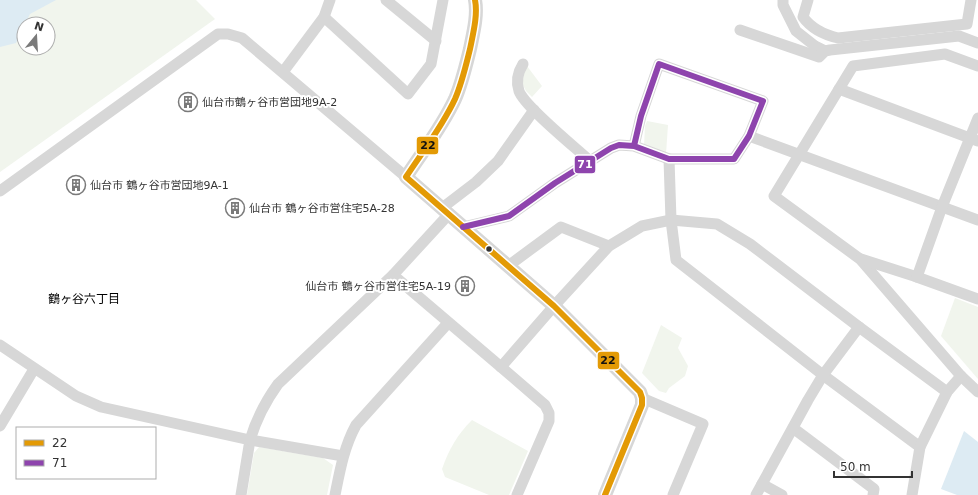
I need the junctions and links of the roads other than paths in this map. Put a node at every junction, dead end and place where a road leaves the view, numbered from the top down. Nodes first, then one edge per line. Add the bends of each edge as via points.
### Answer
1 (330, 0) edge
2 (386, 0) edge
3 (442, 0) edge
4 (475, 0) edge
5 (783, 0) edge
6 (808, 0) edge
7 (971, 0) edge
8 (324, 17) junction
9 (740, 30) dead end
10 (436, 41) junction
11 (978, 42) edge
12 (825, 51) junction
13 (523, 64) dead end
14 (978, 66) edge
15 (283, 72) junction
16 (839, 89) junction
17 (534, 110) junction
18 (978, 118) edge
19 (749, 136) junction
20 (974, 139) edge
21 (634, 146) junction
22 (798, 154) junction
23 (669, 158) junction
24 (590, 161) junction
25 (406, 177) junction
26 (0, 192) edge
27 (942, 207) junction
28 (446, 211) junction
29 (672, 220) junction
30 (978, 220) edge
31 (464, 227) junction
32 (609, 246) junction
33 (860, 259) junction
34 (508, 266) junction
35 (393, 275) junction
36 (917, 277) junction
37 (978, 299) edge
38 (554, 306) junction
39 (448, 323) junction
40 (859, 327) junction
41 (0, 345) edge
42 (501, 367) junction
43 (34, 369) junction
44 (823, 375) junction
45 (961, 376) junction
46 (947, 392) junction
47 (978, 392) edge
48 (642, 398) junction
49 (0, 426) edge
50 (793, 428) junction
51 (250, 440) junction
52 (920, 447) junction
53 (343, 456) junction
54 (762, 484) junction
55 (241, 495) edge
56 (335, 495) edge
57 (517, 495) edge
58 (605, 495) edge
59 (673, 495) edge
60 (756, 495) edge
61 (782, 495) edge
62 (873, 495) edge
63 (912, 495) edge

1 - 8 street
2 - 10 street
3 - 10 street
4 - 25 street via 473,34 456,97
5 - 12 street via 796,31
6 - 7 street via 803,17 808,24 838,38 967,24
8 - 10 street via 408,94 430,64
8 - 15 street
9 - 12 street via 819,57
11 - 12 street via 959,36
13 - 17 street via 518,73 519,91
14 - 16 street via 945,54 853,66
15 - 25 street
15 - 26 street via 242,38 218,34
16 - 20 street
16 - 22 street
17 - 24 street
17 - 28 street via 498,161
18 - 20 street
19 - 21 street via 763,101 659,64
19 - 22 street
19 - 23 street via 734,159
20 - 27 street
21 - 23 street
21 - 24 street via 615,146
22 - 27 street
22 - 33 street via 774,196
23 - 29 street
24 - 31 street via 509,216
25 - 28 street
27 - 30 street
27 - 36 street
28 - 31 street
28 - 35 street
29 - 32 street via 642,226
29 - 40 street via 717,224 750,244
29 - 44 street via 676,260
31 - 34 street
32 - 34 street via 561,227
32 - 38 street
33 - 36 street
33 - 45 street
34 - 38 street
35 - 39 street
35 - 51 street via 278,384 256,419
36 - 37 street
38 - 42 street
38 - 48 street via 640,392
39 - 42 street
39 - 53 street via 356,425
40 - 44 street
40 - 46 street
41 - 43 street
42 - 57 street via 545,405 548,413 549,421
43 - 49 street
43 - 51 street via 76,396 102,407
44 - 50 street
44 - 52 street
45 - 46 street
45 - 47 street
46 - 52 street
48 - 58 street via 642,405
48 - 59 street via 703,424
50 - 54 street
50 - 62 street via 874,490
51 - 53 street
51 - 55 street
52 - 63 street
53 - 56 street
54 - 60 street
54 - 61 street

